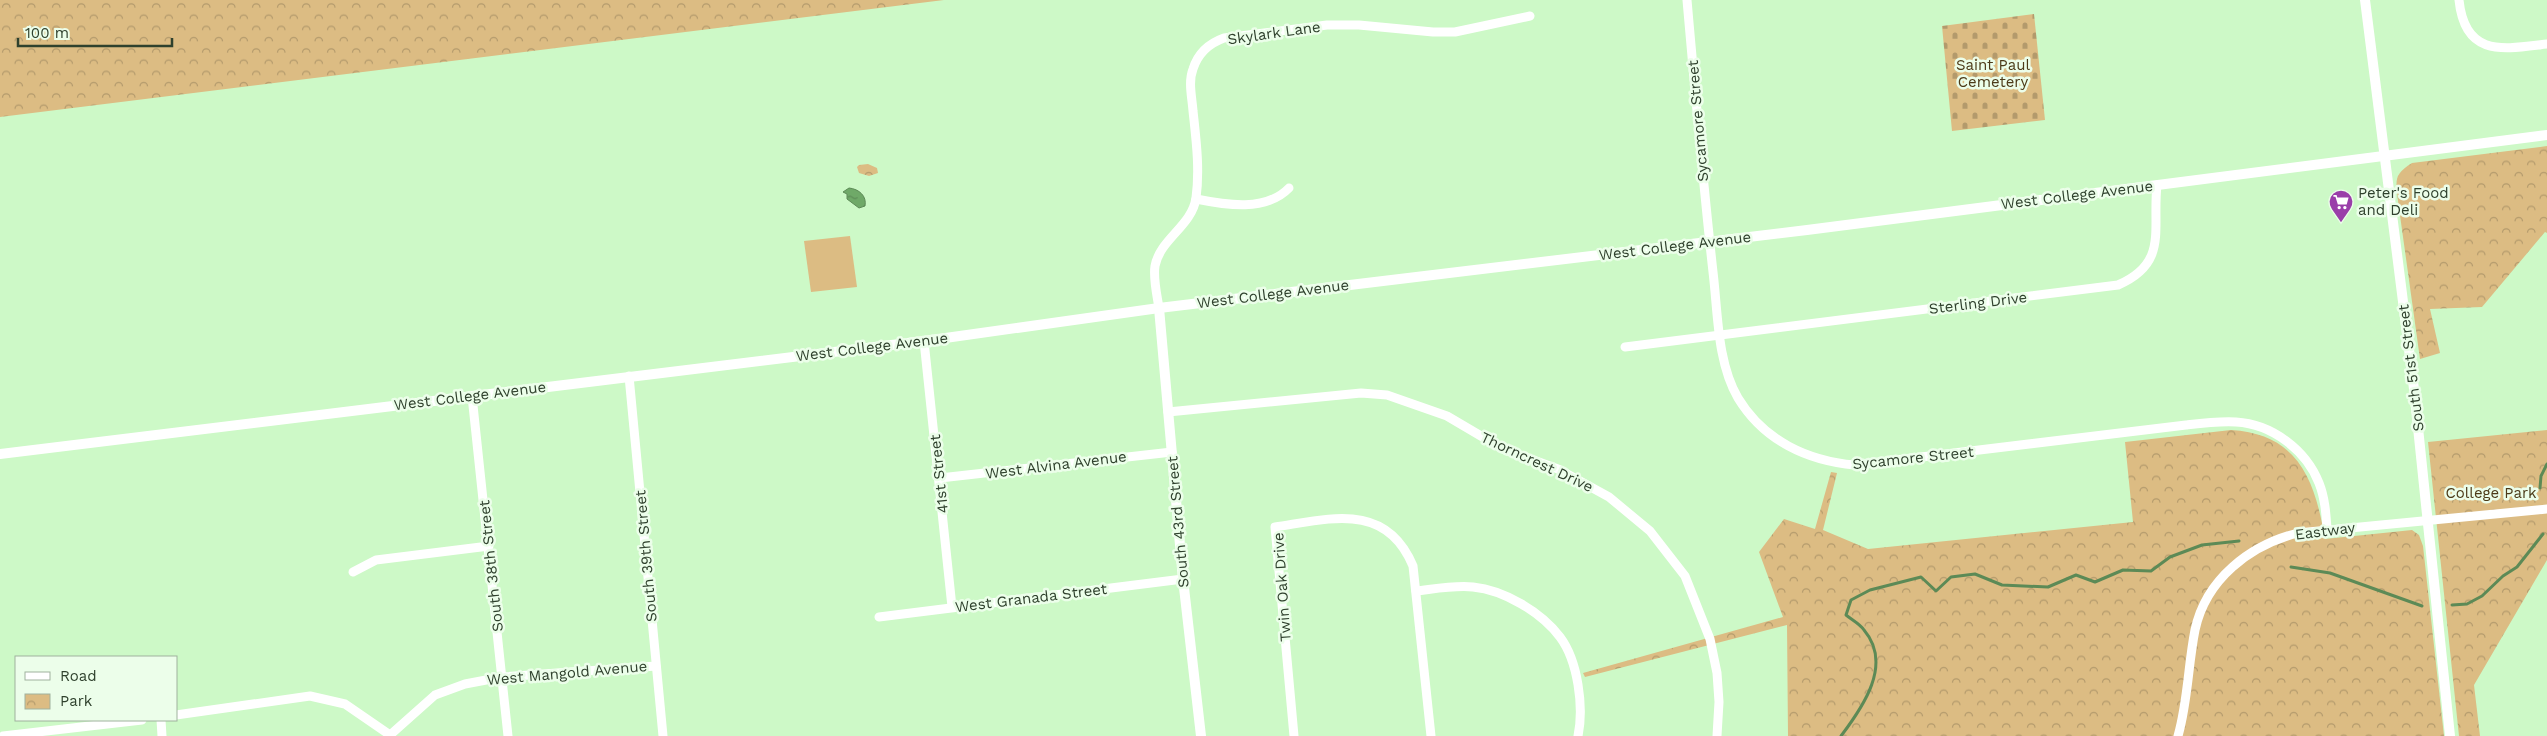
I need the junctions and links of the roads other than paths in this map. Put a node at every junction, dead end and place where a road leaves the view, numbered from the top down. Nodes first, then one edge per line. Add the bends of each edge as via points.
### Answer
1 (1687, 0) edge
2 (2365, 0) edge
3 (2460, 0) edge
4 (1530, 16) dead end
5 (2547, 44) edge
6 (2547, 135) edge
7 (2384, 157) junction
8 (2157, 185) junction
9 (1289, 188) dead end
10 (1196, 199) junction
11 (1710, 241) junction
12 (1160, 308) junction
13 (1720, 335) junction
14 (924, 341) junction
15 (1625, 347) dead end
16 (629, 376) junction
17 (472, 396) junction
18 (1168, 412) junction
19 (1172, 452) junction
20 (0, 454) edge
21 (940, 478) junction
22 (2547, 508) edge
23 (2428, 519) junction
24 (2327, 529) junction
25 (489, 546) junction
26 (353, 572) dead end
27 (1183, 579) junction
28 (1416, 591) junction
29 (952, 607) junction
30 (879, 617) dead end
31 (656, 666) junction
32 (502, 676) junction
33 (178, 715) edge
34 (133, 721) edge
35 (161, 721) edge
36 (390, 735) edge
37 (3, 736) edge
38 (162, 736) edge
39 (508, 736) edge
40 (662, 736) edge
41 (1201, 736) edge
42 (1294, 736) edge
43 (1430, 736) edge
44 (1578, 736) edge
45 (1717, 736) edge
46 (2178, 736) edge
47 (2450, 736) edge

1 - 11 street, Sycamore Street
2 - 7 street, South 51st Street
3 - 5 street via 2461,15 2467,29 2483,44 2503,49
4 - 10 street, Skylark Lane via 1455,32 1327,25 1224,38 1211,43 1193,69 1191,84 1198,159
6 - 7 street, West College Avenue
7 - 8 street, West College Avenue
7 - 23 street, South 51st Street
8 - 11 street, West College Avenue
8 - 13 street, Sterling Drive via 2154,209 2157,230 2150,262 2142,272 2118,285
9 - 10 street via 1267,202 1234,205
10 - 12 street, Skylark Lane via 1187,220 1162,249 1155,266
11 - 12 street, West College Avenue
11 - 13 street, Sycamore Street
12 - 14 street, West College Avenue
12 - 18 street, South 43rd Street
13 - 15 street, Sterling Drive
13 - 24 street, Sycamore Street via 1733,388 1750,414 1779,442 1828,463 1884,463 2186,425 2237,422 2258,425 2278,435 2309,464 2319,483
14 - 16 street, West College Avenue
14 - 21 street, 41st Street
16 - 17 street, West College Avenue
16 - 31 street, South 39th Street
17 - 20 street, West College Avenue
17 - 25 street, South 38th Street
18 - 19 street, South 43rd Street
18 - 45 street, Thorncrest Drive via 1361,392 1387,395 1447,416 1503,449 1558,468 1609,497 1650,531 1685,576 1710,639 1717,674
19 - 21 street, West Alvina Avenue
19 - 27 street, South 43rd Street
21 - 29 street, 41st Street
22 - 23 street, Eastway
23 - 24 street, Eastway
23 - 47 street, South 51st Street
24 - 46 street, Eastway via 2298,533 2265,544 2231,567 2217,583 2195,627
25 - 26 street via 376,560
25 - 32 street, South 38th Street
27 - 29 street, West Granada Street
27 - 41 street, South 43rd Street
28 - 42 street, Twin Oak Drive via 1413,566 1406,550 1378,524 1346,517 1275,527
28 - 43 street, Twin Oak Drive
28 - 44 street via 1472,587 1511,599 1540,617 1561,638 1577,678 1581,707
29 - 30 street, West Granada Street
31 - 32 street, West Mangold Avenue
31 - 40 street, South 39th Street
32 - 36 street, West Mangold Avenue via 434,694
32 - 39 street, South 38th Street
33 - 36 street, West Mangold Avenue via 310,696 345,704
34 - 37 street
35 - 38 street

